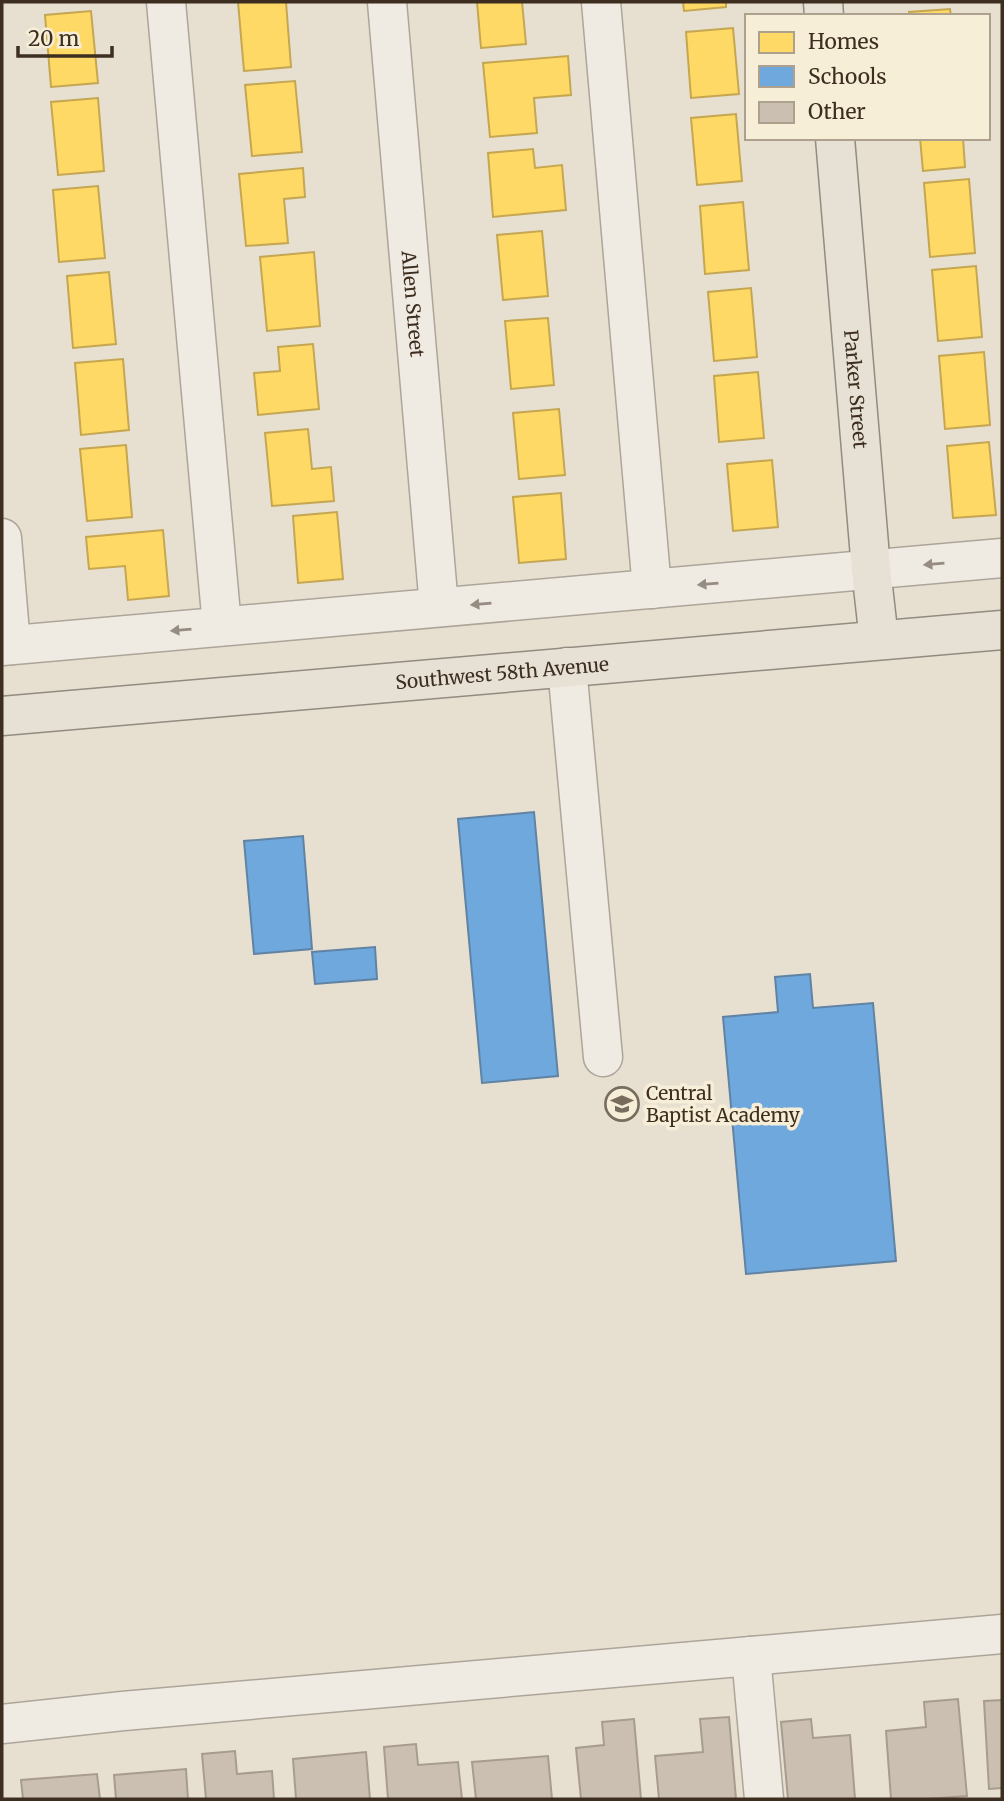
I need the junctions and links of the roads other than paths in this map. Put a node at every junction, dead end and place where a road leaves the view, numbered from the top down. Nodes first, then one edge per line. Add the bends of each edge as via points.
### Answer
1 (166, 2) edge
2 (387, 2) edge
3 (601, 2) edge
4 (835, 140) edge
5 (2, 538) edge
6 (1002, 558) edge
7 (871, 569) junction
8 (652, 589) junction
9 (439, 607) junction
10 (222, 626) junction
11 (1002, 630) edge
12 (879, 640) junction
13 (6, 645) edge
14 (567, 667) junction
15 (2, 716) edge
16 (603, 1057) dead end
17 (1002, 1634) edge
18 (751, 1656) junction
19 (2, 1724) edge
20 (764, 1799) edge

1 - 10 street
2 - 9 street, Allen Street
3 - 8 street
4 - 7 main road, Parker Street
5 - 13 street
6 -> 7 street
7 -> 8 street
7 - 12 main road, Parker Street
8 -> 9 street
9 - 10 street
10 -> 13 street
11 - 12 main road, Southwest 58th Avenue
12 - 14 main road, Southwest 58th Avenue
14 - 15 main road, Southwest 58th Avenue
14 - 16 street
17 - 18 street
18 - 19 street
18 - 20 street

